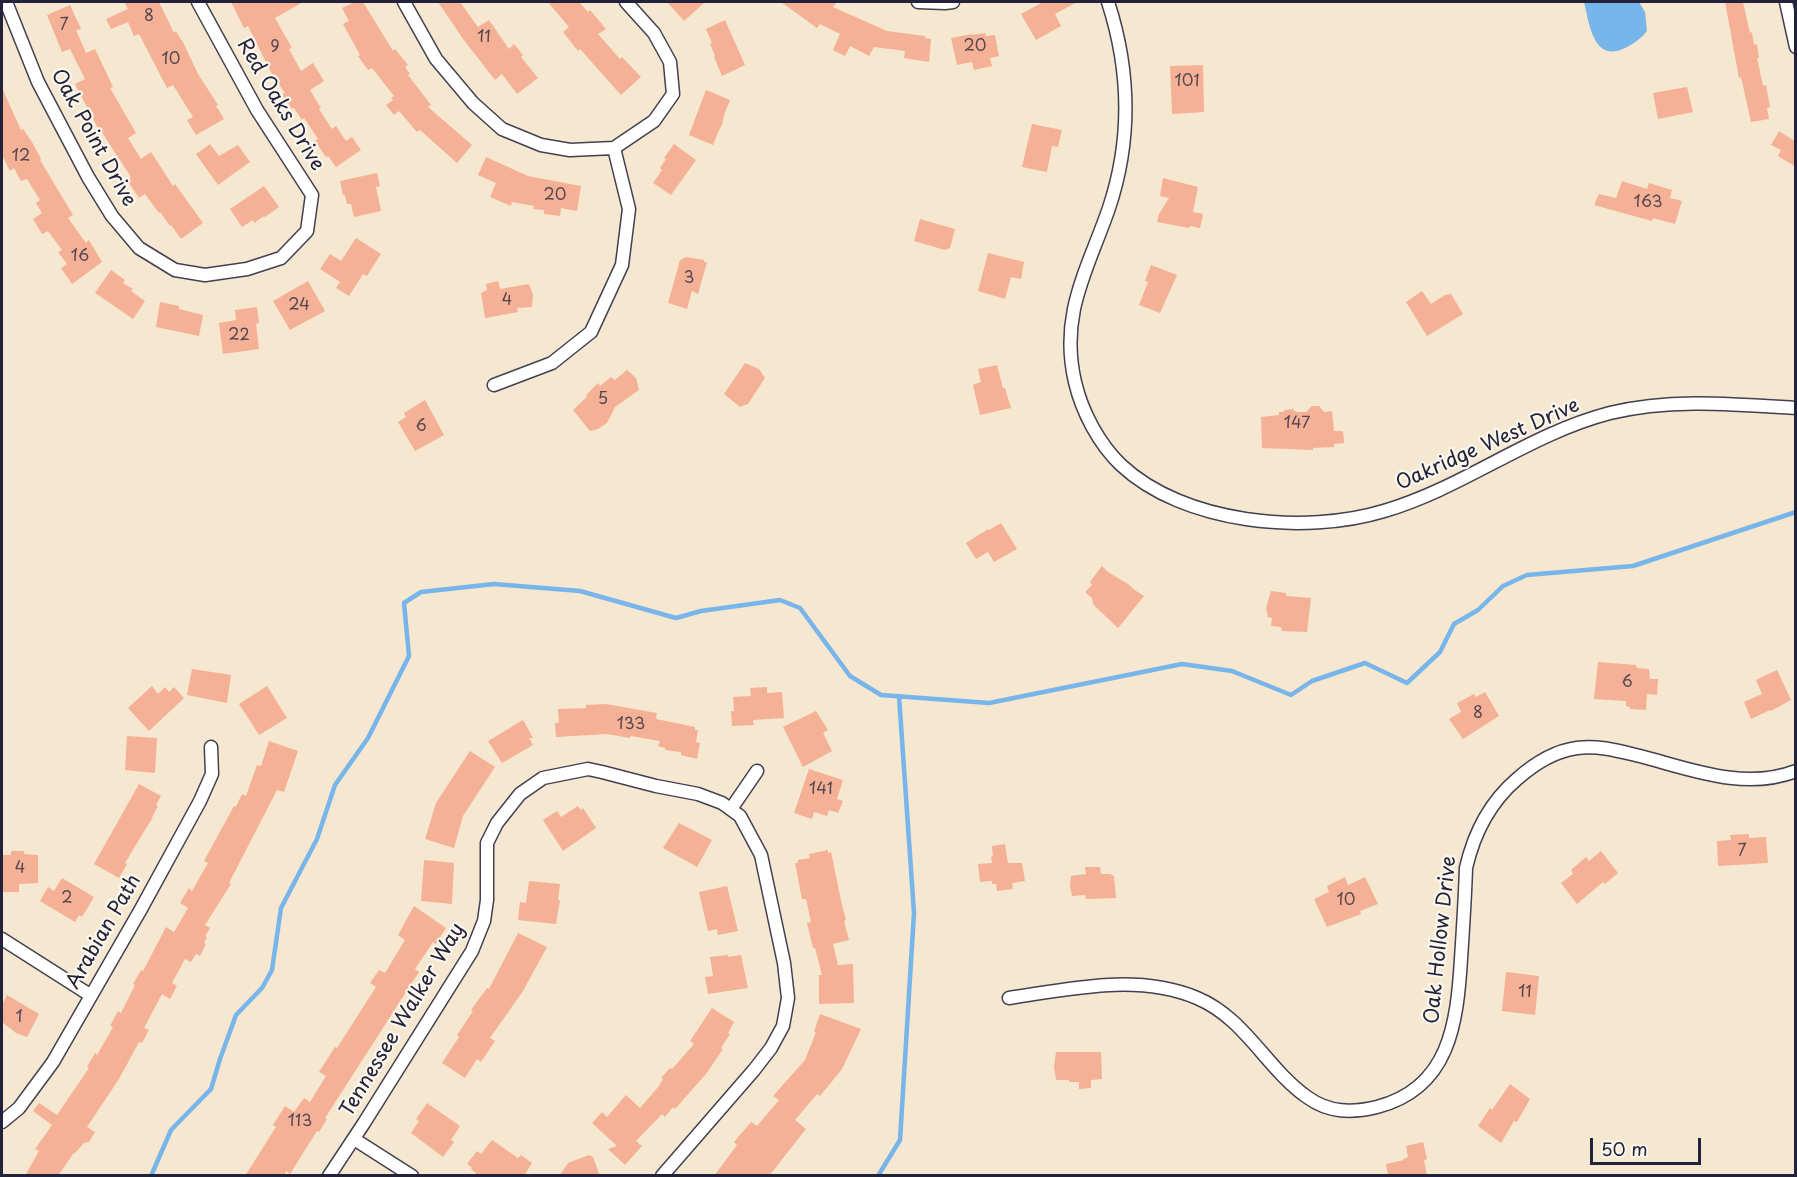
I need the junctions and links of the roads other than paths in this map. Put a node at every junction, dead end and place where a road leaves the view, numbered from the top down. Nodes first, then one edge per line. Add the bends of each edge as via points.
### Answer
1 (6, 2) edge
2 (198, 2) edge
3 (404, 2) edge
4 (626, 2) edge
5 (918, 2) edge
6 (953, 2) edge
7 (1108, 2) edge
8 (1786, 2) edge
9 (1796, 47) edge
10 (614, 148) junction
11 (247, 269) joint
12 (494, 385) dead end
13 (1796, 408) edge
14 (211, 747) dead end
15 (757, 771) dead end
16 (1796, 771) edge
17 (731, 809) junction
18 (2, 939) edge
19 (90, 995) junction
20 (1009, 998) dead end
21 (2, 1122) edge
22 (354, 1139) junction
23 (328, 1176) edge
24 (412, 1176) edge
25 (662, 1176) edge

1 - 11 street, Oak Point Drive via 38,82 88,177 112,216 139,248 175,270 205,275
2 - 11 street, Red Oaks Drive via 257,110 312,195 307,231 281,258
3 - 10 street via 436,59 501,129 541,145 570,150
4 - 10 street via 654,33 670,62 673,94 654,121
5 - 6 street
7 - 13 street, Oakridge West Drive via 1125,91 1123,153 1109,207 1079,286 1070,350 1075,383 1101,441 1121,465 1166,496 1230,516 1279,522 1352,519 1422,498 1564,428 1606,414 1640,406 1675,404
8 - 9 street
10 - 12 street via 629,209 625,243 622,266 591,332 552,363
14 - 19 street, Arabian Path via 212,774 200,801
15 - 17 street
16 - 20 street, Oak Hollow Drive via 1767,779 1724,777 1595,747 1554,754 1531,766 1495,801 1470,850 1458,994 1444,1055 1420,1086 1380,1106 1341,1111 1308,1098 1244,1030 1224,1012 1197,998 1162,988 1112,984
17 - 22 street, Tennessee Walker Way via 698,794 588,769 543,778 520,794 487,843 487,900 484,921 472,951
17 - 25 street, Tennessee Walker Way via 740,816 761,855 784,963 788,998 783,1026 754,1070
18 - 19 street
19 - 21 street, Arabian Path via 53,1062 20,1108
22 - 23 street, Tennessee Walker Way
22 - 24 street, Tennessee Walker Way

